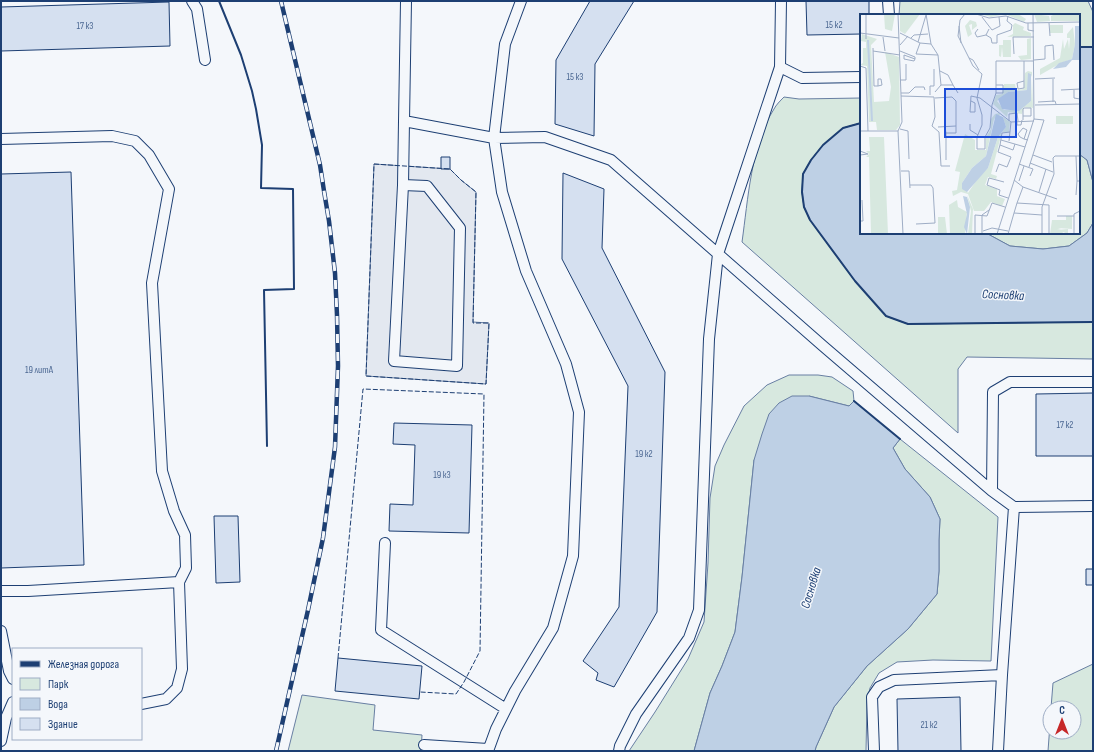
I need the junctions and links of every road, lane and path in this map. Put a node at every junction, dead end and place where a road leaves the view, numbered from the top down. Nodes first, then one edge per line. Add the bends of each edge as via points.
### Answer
1 (192, 1) edge
2 (406, 1) edge
3 (521, 1) edge
4 (781, 1) edge
5 (888, 1) edge
6 (888, 14) edge
7 (205, 60) dead end
8 (780, 68) junction
9 (860, 77) edge
10 (404, 121) junction
11 (494, 138) junction
12 (1, 140) edge
13 (403, 185) junction
14 (718, 254) junction
15 (1093, 382) edge
16 (992, 491) junction
17 (1093, 506) edge
18 (1014, 507) junction
19 (385, 544) dead end
20 (179, 582) junction
21 (1, 590) edge
22 (1, 631) edge
23 (1002, 675) junction
24 (12, 677) edge
25 (12, 704) edge
26 (142, 704) edge
27 (506, 709) junction
28 (1, 741) edge
29 (424, 745) dead end
30 (488, 750) edge
31 (619, 751) edge
32 (874, 751) edge
33 (998, 751) edge

1 - 7 lane via 197,9
2 - 10 lane
3 - 11 lane via 505,44
4 - 8 lane
5 - 6 lane
8 - 9 lane via 802,78
8 - 14 lane
10 - 11 lane
10 - 13 lane
11 - 14 lane via 545,137 611,160
11 - 27 lane via 502,192 526,270 566,364 579,412 573,556 553,628
12 - 20 lane via 112,136 135,141 149,155 169,189 152,283 162,471 174,511 185,535 186,568
13 - 13 lane via 394,361 457,366 460,228 427,186
14 - 16 lane
14 - 31 lane via 709,339 699,610 689,638 636,714
15 - 16 lane via 1010,382 993,392
16 - 18 lane
17 - 18 lane
18 - 23 lane
19 - 27 lane via 382,630
20 - 21 lane via 28,591
20 - 26 lane via 182,669 177,688 166,699
22 - 24 lane
23 - 32 lane via 894,680 879,687 872,697
23 - 33 lane
25 - 28 lane
27 - 30 lane
29 - 30 lane

